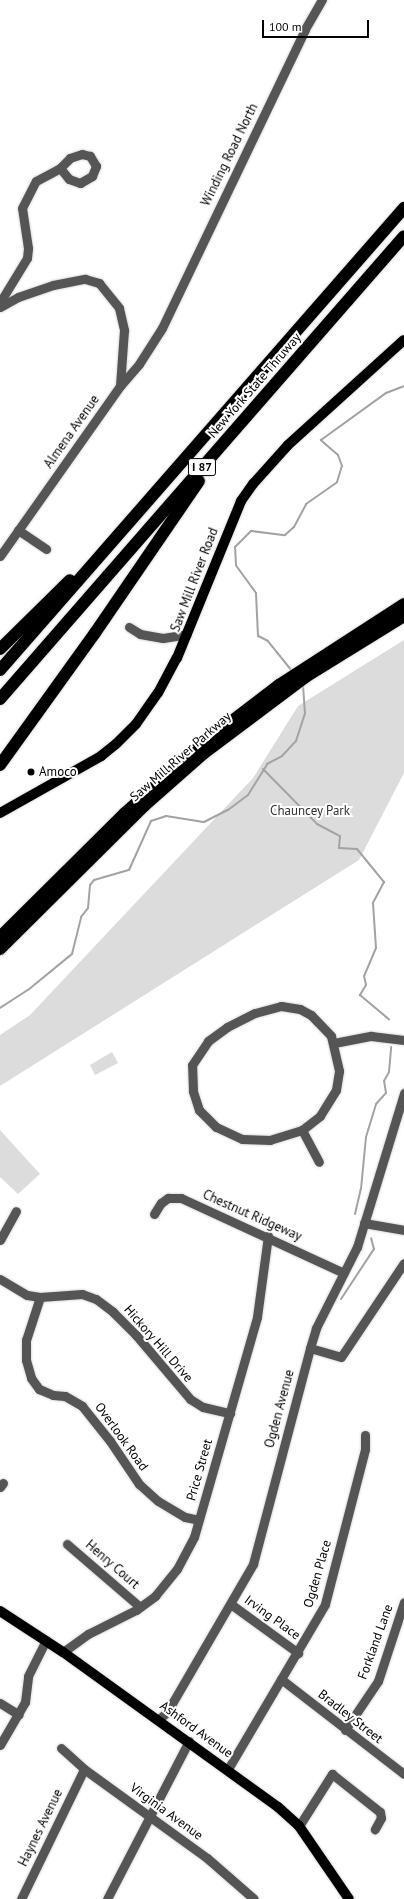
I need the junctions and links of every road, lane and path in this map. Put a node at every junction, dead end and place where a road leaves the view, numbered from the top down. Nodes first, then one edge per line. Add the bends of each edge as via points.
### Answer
1 (322, 0) edge
2 (60, 168) dead end
3 (404, 208) edge
4 (404, 236) edge
5 (1, 306) edge
6 (164, 323) joint
7 (404, 340) edge
8 (120, 386) junction
9 (243, 420) junction
10 (18, 530) junction
11 (119, 534) junction
12 (46, 549) dead end
13 (0, 556) edge
14 (404, 604) edge
15 (404, 616) edge
16 (129, 627) dead end
17 (188, 634) junction
18 (0, 648) edge
19 (0, 670) edge
20 (305, 672) junction
21 (282, 688) junction
22 (0, 699) edge
23 (0, 766) edge
24 (0, 813) edge
25 (0, 937) edge
26 (0, 949) edge
27 (404, 1040) edge
28 (334, 1043) junction
29 (404, 1093) edge
30 (302, 1130) junction
31 (319, 1162) dead end
32 (16, 1211) dead end
33 (154, 1214) dead end
34 (364, 1223) junction
35 (404, 1230) edge
36 (268, 1236) junction
37 (0, 1240) edge
38 (404, 1263) edge
39 (344, 1273) junction
40 (0, 1279) edge
41 (40, 1297) junction
42 (310, 1348) junction
43 (230, 1413) junction
44 (365, 1435) dead end
45 (199, 1520) junction
46 (67, 1544) dead end
47 (404, 1602) edge
48 (232, 1605) junction
49 (140, 1606) junction
50 (0, 1611) edge
51 (46, 1640) junction
52 (63, 1652) junction
53 (298, 1652) junction
54 (281, 1679) junction
55 (0, 1703) edge
56 (19, 1714) junction
57 (159, 1720) junction
58 (345, 1730) junction
59 (189, 1741) junction
60 (0, 1744) edge
61 (61, 1748) dead end
62 (84, 1769) junction
63 (228, 1769) junction
64 (404, 1774) edge
65 (149, 1814) junction
66 (299, 1826) junction
67 (375, 1829) dead end
68 (21, 1899) edge
69 (107, 1899) edge
70 (254, 1899) edge
71 (349, 1899) edge

1 - 6 street, Winding Road North via 305,29
2 - 5 street via 36,181 26,195 21,218 28,248 27,258 2,299
3 - 11 highway, New York State Thruway / I 87
4 - 9 highway, New York State Thruway / I 87
5 - 8 street via 18,297 53,286 85,279 99,283 119,308 124,330
6 - 8 street, Almena Avenue via 139,364
7 - 17 main road, Saw Mill River Road via 288,445 253,484 241,501
8 - 10 street, Almena Avenue
9 - 22 highway, New York State Thruway / I 87
9 - 23 highway
10 - 12 street
10 - 13 street, Almena Avenue
11 - 18 highway
11 - 19 highway, New York State Thruway / I 87
14 - 20 highway, Saw Mill River Parkway
15 - 20 highway, Saw Mill River Parkway
16 - 17 street via 140,634 163,638
17 - 24 main road, Saw Mill River Road via 158,693 122,739 101,756
20 - 21 highway, Saw Mill River Parkway
21 - 25 highway, Saw Mill River Parkway via 218,731 164,776
21 - 26 highway, Saw Mill River Parkway via 163,788
27 - 28 street via 371,1036
28 - 30 street via 339,1071 336,1090 320,1116
28 - 30 street via 327,1030 311,1015 295,1008 276,1006 255,1013 214,1036 202,1048 192,1065 192,1091 196,1105 208,1121 224,1131 242,1139 260,1141 284,1137
29 - 34 street, Ogden Avenue
30 - 31 street
32 - 37 street
33 - 36 street, Chestnut Ridgeway via 168,1198 182,1198
34 - 35 street
34 - 39 street, Ogden Avenue via 357,1247
36 - 39 street, Chestnut Ridgeway
36 - 43 street, Price Street via 257,1317
38 - 42 street via 341,1357
39 - 42 street, Ogden Avenue via 316,1328
40 - 41 street, Hickory Hill Drive via 27,1295
41 - 43 street, Hickory Hill Drive via 82,1294 96,1299 114,1312 136,1335 190,1399 202,1407
41 - 45 street, Overlook Road via 26,1340 26,1360 31,1378 39,1389 53,1395 65,1396 82,1406 110,1440 139,1484 158,1501 185,1516
42 - 48 street, Ogden Avenue via 257,1554
43 - 45 street, Price Street
44 - 53 street, Ogden Place via 365,1449 325,1604
45 - 49 street, Price Street via 194,1538 177,1569 155,1596
46 - 49 street, Henry Court
47 - 58 street, Forkland Lane via 378,1681
48 - 53 street, Irving Place
48 - 57 street, Ogden Avenue
49 - 52 street, Price Street via 88,1634
50 - 51 main road, Ashford Avenue
51 - 52 main road, Ashford Avenue
51 - 56 street via 28,1676 25,1702
52 - 57 main road, Ashford Avenue
53 - 54 street, Ogden Place
54 - 58 street, Bradley Street
54 - 63 street, Ogden Place
55 - 56 street
56 - 60 street
57 - 59 main road, Ashford Avenue
58 - 64 street, Bradley Street
59 - 63 main road, Ashford Avenue
59 - 65 street
61 - 62 street, Virginia Avenue
62 - 65 street, Virginia Avenue
62 - 68 street, Haynes Avenue
63 - 66 main road, Ashford Avenue
65 - 69 street
65 - 70 street, Virginia Avenue via 224,1871
66 - 67 street via 332,1774 380,1812 381,1818
66 - 71 main road, Ashford Avenue

